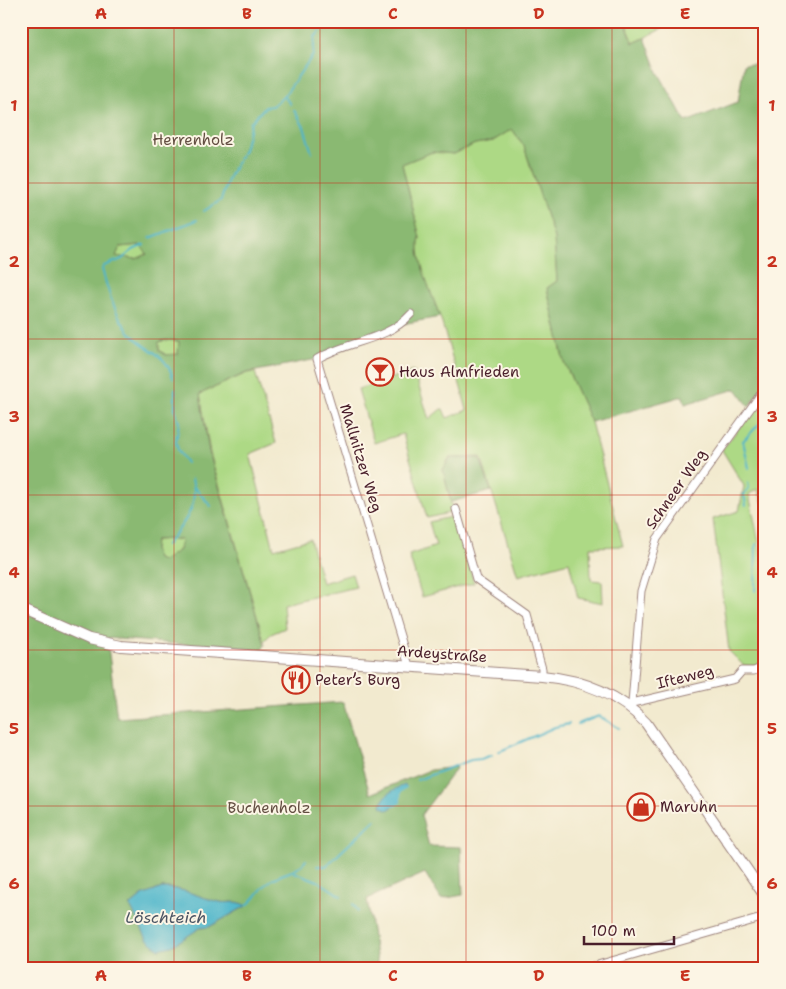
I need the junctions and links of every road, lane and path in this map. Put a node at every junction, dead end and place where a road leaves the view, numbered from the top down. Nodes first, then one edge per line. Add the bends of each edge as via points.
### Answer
1 (411, 314) dead end
2 (765, 388) edge
3 (456, 509) dead end
4 (21, 609) edge
5 (409, 666) junction
6 (765, 666) edge
7 (542, 676) junction
8 (631, 705) junction
9 (765, 896) edge
10 (765, 917) edge
11 (609, 965) edge
12 (587, 968) edge

1 - 5 street, Mallnitzer Weg via 402,324 387,332 333,350 317,359
2 - 8 street, Schneer Weg via 657,539 641,592
3 - 7 street via 474,574 482,584 526,616
4 - 5 main road, Ardeystraße via 80,635 121,646
5 - 7 main road, Ardeystraße
6 - 8 street, Ifteweg via 754,671 742,671 735,678
7 - 8 main road, Ardeystraße via 587,684
8 - 9 main road, Ardeystraße via 656,735
10 - 11 street
11 - 12 street

